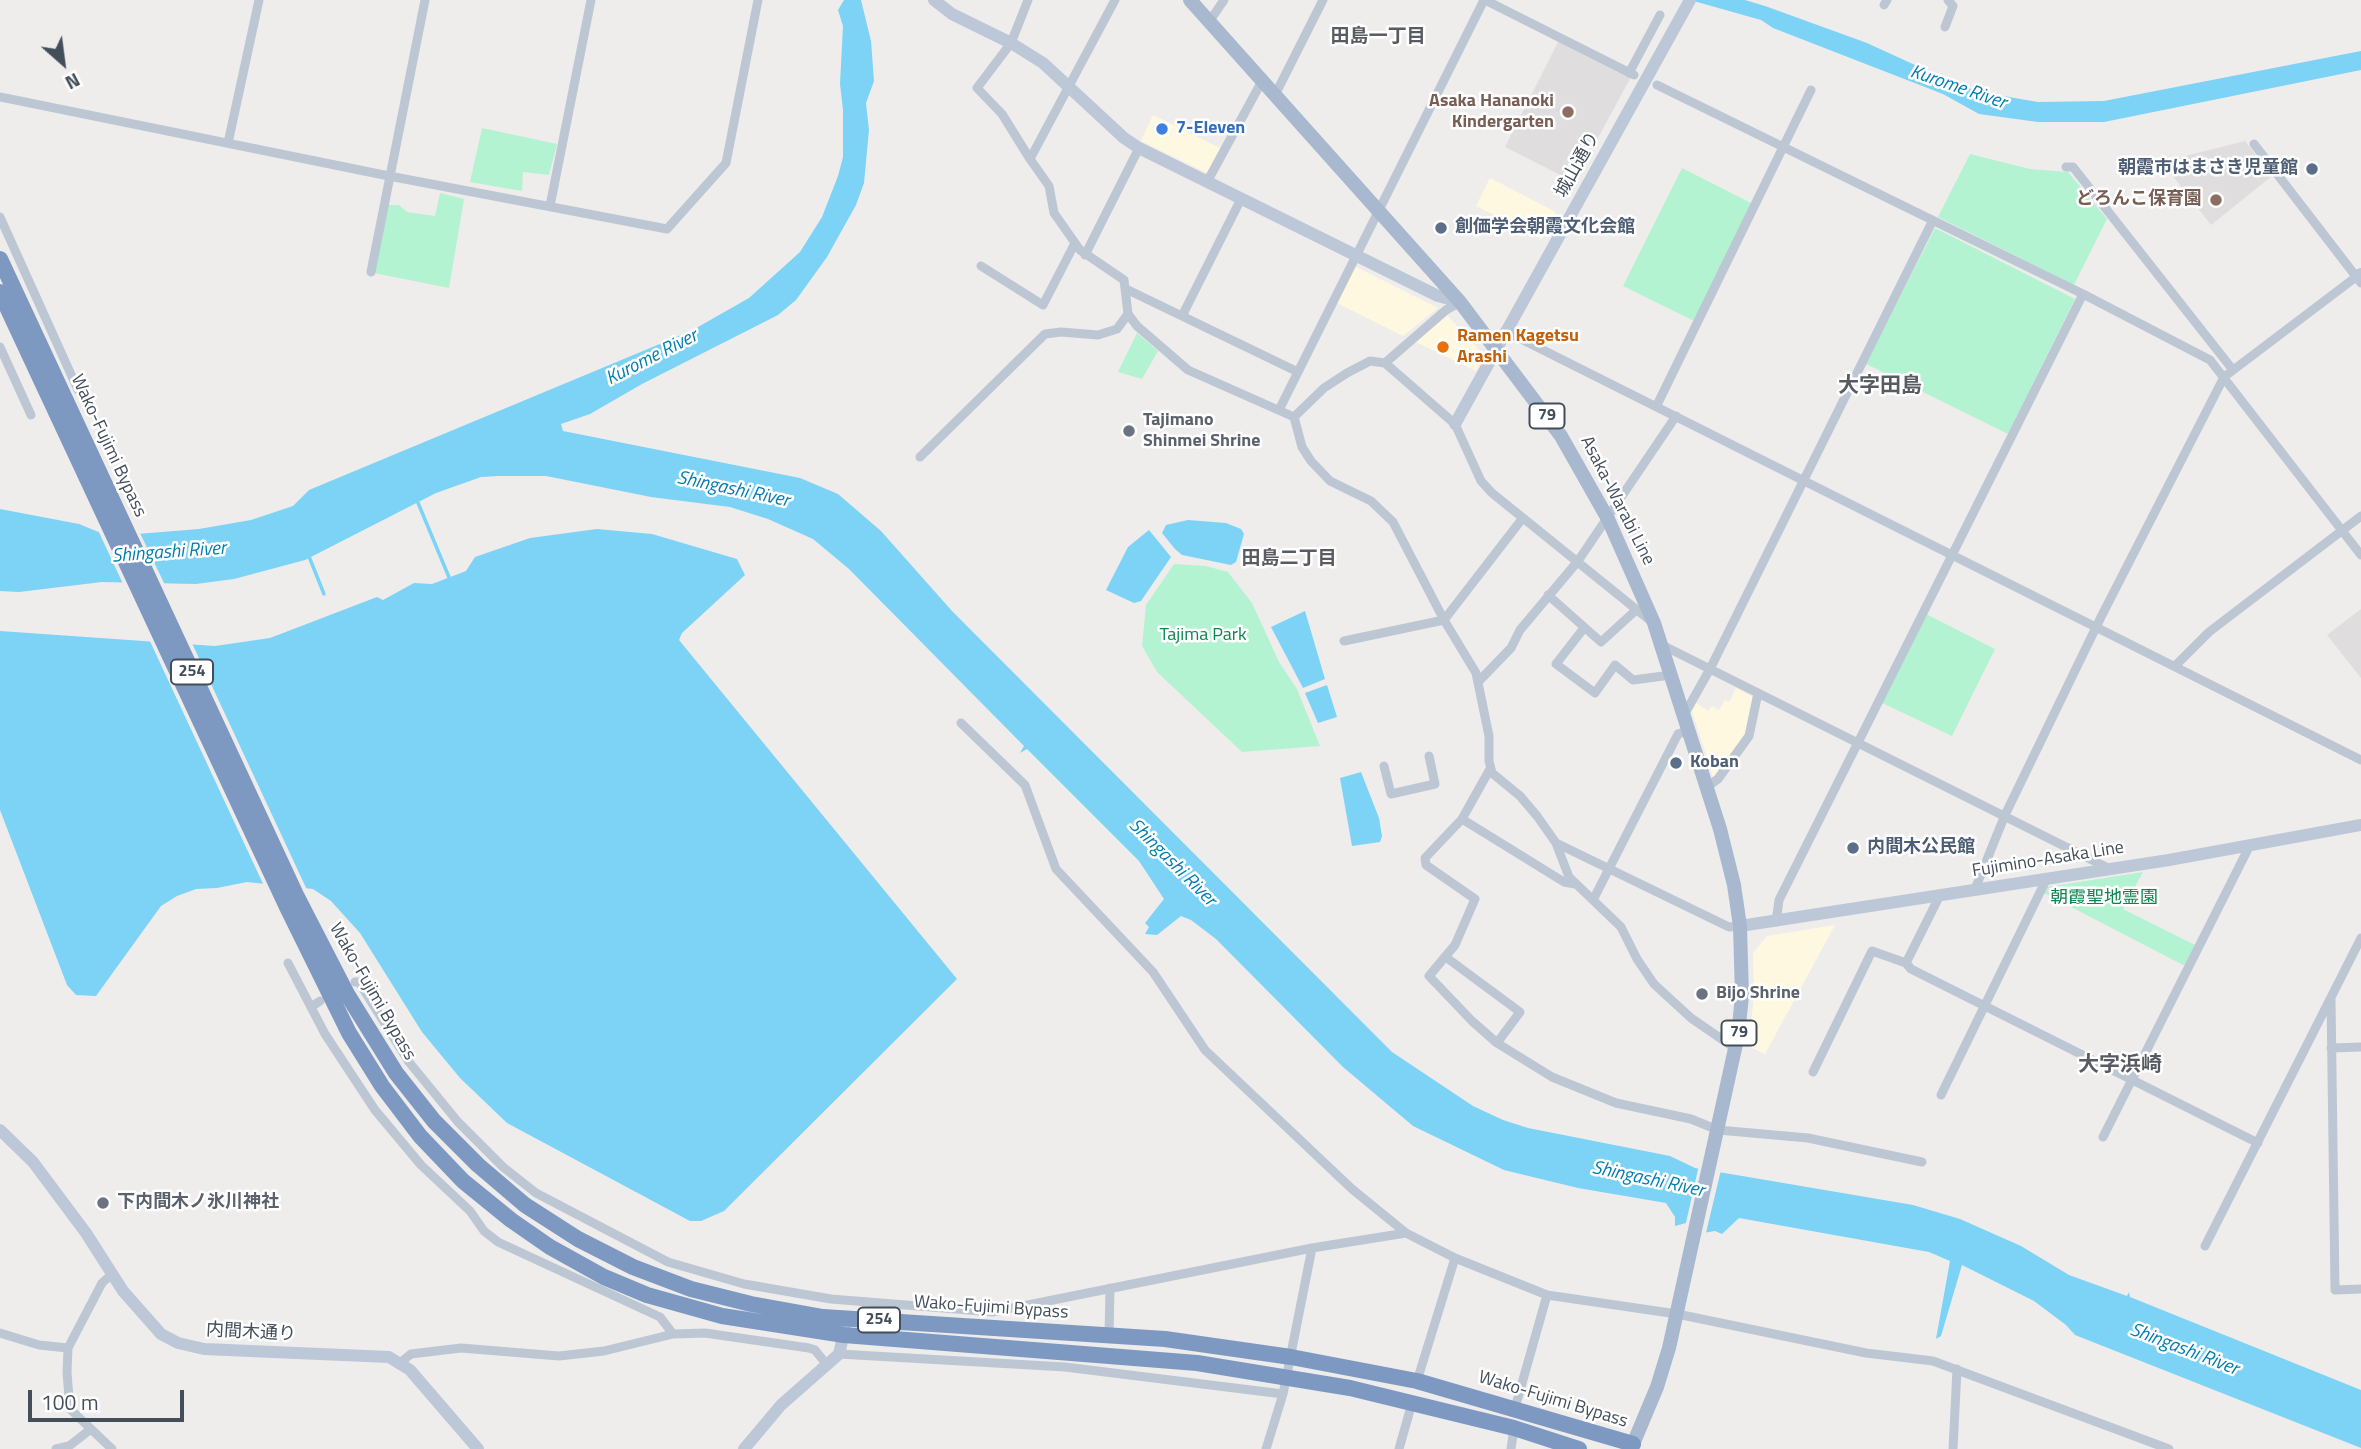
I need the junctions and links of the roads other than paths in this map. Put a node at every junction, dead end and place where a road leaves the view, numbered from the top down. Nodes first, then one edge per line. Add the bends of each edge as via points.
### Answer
1 (259, 0) edge
2 (425, 0) edge
3 (591, 0) edge
4 (758, 0) edge
5 (934, 0) edge
6 (1028, 0) edge
7 (1115, 0) edge
8 (1190, 0) edge
9 (1224, 0) edge
10 (1324, 0) edge
11 (1485, 0) edge
12 (1690, 0) edge
13 (1948, 0) edge
14 (1660, 15) dead end
15 (1209, 22) junction
16 (1944, 27) dead end
17 (1012, 43) junction
18 (1262, 81) junction
19 (1657, 85) dead end
20 (1068, 86) junction
21 (1811, 90) dead end
22 (1275, 95) junction
23 (0, 97) edge
24 (228, 143) junction
25 (2254, 144) dead end
26 (1784, 147) junction
27 (1139, 148) junction
28 (1030, 159) junction
29 (2066, 167) dead end
30 (389, 176) junction
31 (1208, 182) junction
32 (1241, 199) junction
33 (550, 206) junction
34 (1379, 211) junction
35 (0, 217) edge
36 (1932, 222) junction
37 (1075, 243) junction
38 (1085, 255) junction
39 (1354, 255) junction
40 (0, 259) edge
41 (981, 266) dead end
42 (371, 272) dead end
43 (2359, 278) edge
44 (1126, 289) junction
45 (0, 292) edge
46 (2083, 294) junction
47 (1460, 302) junction
48 (1128, 314) junction
49 (1182, 316) junction
50 (1505, 331) junction
51 (0, 346) edge
52 (1496, 347) junction
53 (1385, 363) junction
54 (2232, 370) junction
55 (1298, 372) junction
56 (2224, 377) junction
57 (78, 390) dead end
58 (1657, 405) junction
59 (1279, 410) junction
60 (32, 415) dead end
61 (1676, 416) junction
62 (1294, 417) junction
63 (1455, 424) junction
64 (80, 447) junction
65 (920, 457) dead end
66 (1804, 481) junction
67 (2361, 516) edge
68 (1522, 519) junction
69 (1608, 520) junction
70 (2343, 530) junction
71 (1952, 553) junction
72 (2361, 555) edge
73 (1578, 561) junction
74 (1548, 595) junction
75 (1635, 611) junction
76 (1444, 620) junction
77 (1654, 623) junction
78 (2097, 627) junction
79 (1584, 628) junction
80 (1344, 641) dead end
81 (1662, 645) junction
82 (2175, 666) junction
83 (1710, 669) junction
84 (1671, 675) junction
85 (1479, 681) junction
86 (1758, 693) junction
87 (1684, 715) junction
88 (961, 723) dead end
89 (1689, 730) junction
90 (1858, 741) junction
91 (1429, 756) dead end
92 (2361, 760) edge
93 (1384, 766) dead end
94 (1490, 769) junction
95 (1706, 787) junction
96 (2005, 815) junction
97 (1462, 819) junction
98 (2361, 826) edge
99 (1556, 843) junction
100 (2249, 847) junction
101 (1609, 868) junction
102 (2108, 868) junction
103 (2047, 878) junction
104 (1575, 884) junction
105 (1975, 889) junction
106 (288, 893) junction
107 (1940, 895) junction
108 (1593, 900) junction
109 (1776, 922) junction
110 (1741, 926) junction
111 (2361, 938) edge
112 (1447, 958) junction
113 (288, 963) dead end
114 (1906, 963) junction
115 (355, 982) dead end
116 (2331, 997) junction
117 (320, 1001) dead end
118 (1984, 1006) junction
119 (310, 1007) junction
120 (1497, 1043) junction
121 (2361, 1047) edge
122 (2331, 1048) junction
123 (1736, 1049) junction
124 (1813, 1072) dead end
125 (2132, 1080) junction
126 (1941, 1095) dead end
127 (0, 1130) edge
128 (1717, 1134) junction
129 (2103, 1137) dead end
130 (2258, 1143) junction
131 (1922, 1162) dead end
132 (1406, 1233) junction
133 (2206, 1246) dead end
134 (1312, 1248) junction
135 (1455, 1258) junction
136 (111, 1275) junction
137 (1110, 1287) junction
138 (2361, 1289) edge
139 (1547, 1295) junction
140 (1678, 1309) junction
141 (845, 1318) junction
142 (0, 1333) edge
143 (673, 1334) junction
144 (844, 1335) junction
145 (1109, 1335) junction
146 (68, 1348) junction
147 (839, 1354) junction
148 (1291, 1357) junction
149 (401, 1362) junction
150 (827, 1365) junction
151 (1957, 1368) junction
152 (1417, 1381) junction
153 (1285, 1386) junction
154 (1412, 1403) junction
155 (1515, 1408) junction
156 (1514, 1428) junction
157 (91, 1429) junction
158 (1632, 1447) edge
159 (56, 1449) edge
160 (112, 1449) edge
161 (478, 1449) edge
162 (744, 1449) edge
163 (1266, 1449) edge
164 (1399, 1449) edge
165 (1511, 1449) edge
166 (1580, 1449) edge
167 (1953, 1449) edge
168 (2169, 1449) edge

1 - 24 street
2 - 30 street
3 - 33 street
4 - 33 street via 726,163 667,229
5 - 17 street via 963,21
6 - 17 street
7 - 20 street
8 - 15 main road, Asaka-Warabi Line / 79
9 - 15 street
10 - 22 street
11 - 14 street via 1632,74
11 - 34 street
12 - 50 street, 城山通り
13 - 16 street via 1954,6
15 - 18 main road, Asaka-Warabi Line / 79
17 - 20 street
17 - 28 street via 977,88 1002,114
18 - 22 main road, Asaka-Warabi Line / 79
18 - 31 street
19 - 26 street
20 - 27 street
20 - 28 street
21 - 26 street
22 - 34 main road, Asaka-Warabi Line / 79
23 - 24 street
24 - 30 street
25 - 43 street
26 - 36 street
26 - 58 street
27 - 31 street
27 - 38 street
28 - 37 street via 1049,186 1054,213
29 - 54 street via 2073,167
30 - 33 street
30 - 42 street
31 - 32 street
32 - 39 street
32 - 49 street
34 - 39 street
34 - 47 main road, Asaka-Warabi Line / 79
35 - 57 street
36 - 46 street
36 - 66 street
37 - 38 street
37 - 41 street via 1043,305
38 - 44 street via 1124,280
39 - 47 street
39 - 55 street
40 - 64 highway, Wako-Fujimi Bypass / 254
43 - 54 street
44 - 48 street
44 - 49 street
45 - 64 highway, Wako-Fujimi Bypass / 254
46 - 56 street via 2210,360
46 - 71 street
47 - 52 main road, Asaka-Warabi Line / 79
47 - 53 street
48 - 59 street via 1188,370
48 - 65 street via 1117,329 1097,335 1045,334
49 - 55 street
50 - 52 street, 城山通り
50 - 58 street
51 - 60 street
52 - 63 street, 城山通り
52 - 69 main road, Asaka-Warabi Line / 79 via 1561,436
53 - 62 street via 1370,361 1347,373
53 - 63 street
54 - 56 street
55 - 59 street
56 - 70 street
56 - 78 street
58 - 61 street
59 - 62 street
61 - 66 street
61 - 69 street
62 - 76 street via 1311,461 1330,481 1371,501 1393,522
63 - 68 street via 1481,481
64 - 106 highway, Wako-Fujimi Bypass / 254
66 - 71 street
66 - 83 street
67 - 70 street
68 - 73 street
68 - 76 street
69 - 73 street
69 - 77 main road, Asaka-Warabi Line / 79
70 - 72 street
70 - 82 street via 2209,632
71 - 78 street
71 - 90 street
73 - 74 street
73 - 75 street
74 - 79 street
74 - 85 street via 1511,648
75 - 77 street
75 - 79 street via 1601,642
76 - 80 street
76 - 85 street
77 - 81 main road, Asaka-Warabi Line / 79
78 - 82 street
78 - 96 street
79 - 84 street via 1556,664 1595,693 1615,665 1633,680
81 - 83 street
81 - 84 main road, Asaka-Warabi Line / 79
82 - 92 street
83 - 86 street
83 - 87 street
84 - 87 main road, Asaka-Warabi Line / 79
85 - 94 street
86 - 90 street
86 - 95 street via 1749,736 1718,779
87 - 89 main road, Asaka-Warabi Line / 79
88 - 132 street via 1025,785 1056,869 1153,972 1205,1050 1334,1173
89 - 95 main road, Asaka-Warabi Line / 79
89 - 101 street via 1678,734
90 - 96 street
90 - 109 street via 1779,900
91 - 93 street via 1435,783 1391,794
94 - 97 street
94 - 99 street via 1520,796
95 - 110 main road, Asaka-Warabi Line / 79 via 1731,869
96 - 102 street
96 - 105 street
97 - 104 street via 1564,882
97 - 112 street via 1424,858 1426,865 1475,900
98 - 100 street, Fujimino-Asaka Line
99 - 101 street
99 - 104 street
100 - 102 street, Fujimino-Asaka Line
100 - 125 street
101 - 108 street
101 - 110 street via 1729,927
102 - 103 street, Fujimino-Asaka Line
103 - 105 street, Fujimino-Asaka Line
103 - 118 street
104 - 108 street
105 - 107 street, Fujimino-Asaka Line
106 - 141 highway, Wako-Fujimi Bypass / 254 via 401,1079 445,1133 513,1195 591,1246 677,1284 765,1307
106 - 144 highway, Wako-Fujimi Bypass / 254 via 342,1019 382,1086 441,1159 499,1211 563,1255 647,1295 737,1320
107 - 109 street, Fujimino-Asaka Line
107 - 114 street
108 - 123 street via 1621,928 1641,967 1667,998
109 - 110 street, Fujimino-Asaka Line
110 - 123 main road, Asaka-Warabi Line / 79 via 1742,996
111 - 116 street
112 - 120 street via 1429,976
112 - 120 street via 1520,1012
113 - 119 street
114 - 118 street
114 - 124 street via 1872,951
115 - 137 street via 426,1084 503,1167 536,1193 668,1262 744,1284 831,1299 982,1312
116 - 122 street
116 - 130 street
117 - 119 street
118 - 125 street
118 - 126 street
119 - 143 street via 375,1110 484,1231 498,1242 660,1317
120 - 128 street via 1582,1091 1691,1119
121 - 122 street
122 - 138 street via 2335,1290
123 - 128 main road, Asaka-Warabi Line / 79
125 - 129 street
125 - 130 street
127 - 136 street, 内間木通り via 33,1162
128 - 131 street via 1808,1138
128 - 140 main road, 79
130 - 133 street
132 - 134 street
132 - 135 street
134 - 137 street
134 - 148 street
135 - 139 street
135 - 152 street
136 - 146 street via 102,1283
136 - 149 street, 内間木通り via 152,1326 186,1346 389,1357
137 - 145 street
139 - 140 street
139 - 155 street
140 - 151 street via 1866,1353
140 - 158 main road, 79 via 1661,1376
141 - 144 street
141 - 145 highway, Wako-Fujimi Bypass / 254
142 - 146 street
143 - 149 street via 604,1351 559,1356 461,1348 411,1354
143 - 150 street via 720,1334 809,1348
144 - 147 street
144 - 153 highway, Wako-Fujimi Bypass / 254 via 1197,1363
145 - 148 highway, Wako-Fujimi Bypass / 254
146 - 157 street via 71,1409
147 - 150 street
147 - 153 street
148 - 152 highway, Wako-Fujimi Bypass / 254
148 - 153 street
149 - 161 street
150 - 162 street via 780,1405
151 - 167 street
151 - 168 street
152 - 155 highway, Wako-Fujimi Bypass / 254
153 - 154 highway, Wako-Fujimi Bypass / 254 via 1350,1388
153 - 163 street
154 - 156 highway, Wako-Fujimi Bypass / 254
154 - 164 street
155 - 158 highway, Wako-Fujimi Bypass / 254
156 - 165 street
156 - 166 highway, Wako-Fujimi Bypass / 254
157 - 159 street via 69,1446
157 - 160 street

